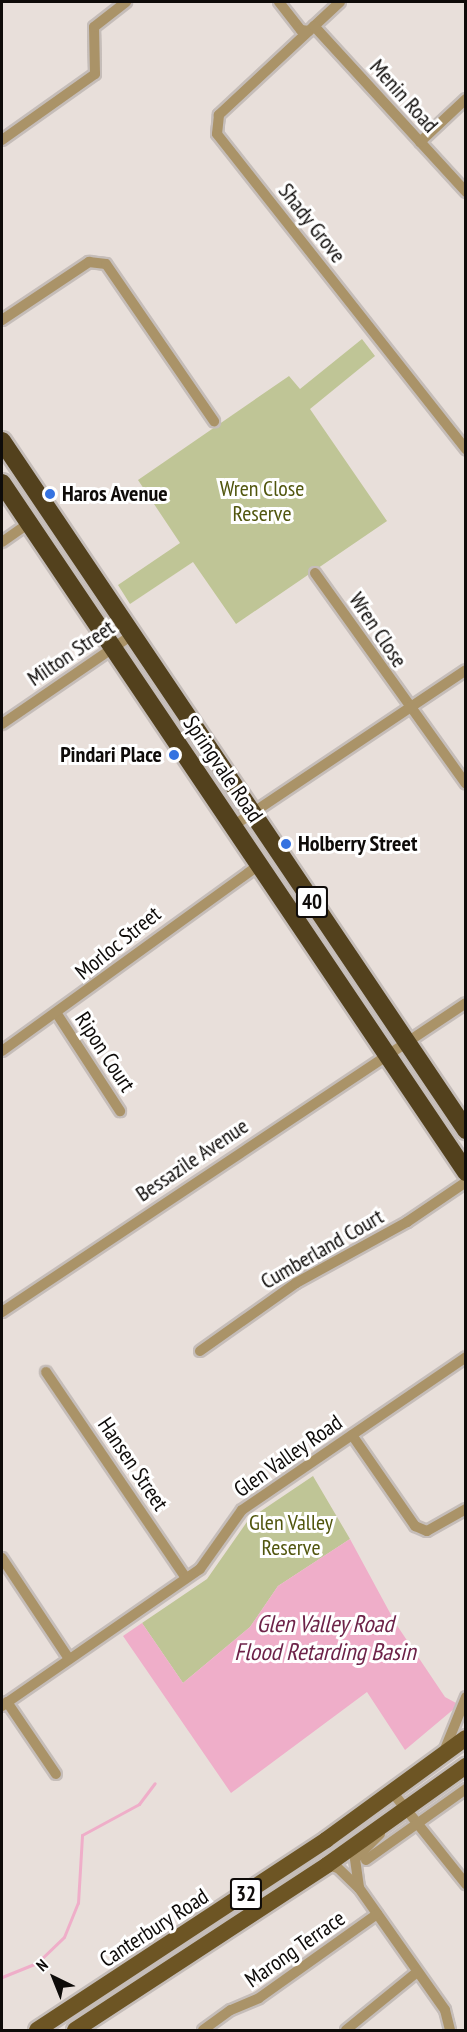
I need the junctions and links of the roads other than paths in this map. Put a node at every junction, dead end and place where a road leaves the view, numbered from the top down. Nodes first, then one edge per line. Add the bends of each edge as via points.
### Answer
1 (126, 2) edge
2 (279, 2) edge
3 (340, 2) edge
4 (311, 28) junction
5 (465, 99) edge
6 (2, 140) edge
7 (420, 142) junction
8 (465, 192) edge
9 (2, 320) edge
10 (214, 422) dead end
11 (2, 441) edge
12 (465, 450) edge
13 (2, 483) edge
14 (29, 523) junction
15 (2, 542) edge
16 (315, 573) dead end
17 (132, 635) junction
18 (113, 648) junction
19 (465, 670) edge
20 (413, 706) junction
21 (2, 724) edge
22 (465, 784) edge
23 (252, 813) junction
24 (233, 826) junction
25 (259, 865) junction
26 (465, 1003) edge
27 (57, 1014) junction
28 (406, 1042) junction
29 (2, 1051) edge
30 (385, 1053) junction
31 (120, 1111) dead end
32 (465, 1131) edge
33 (465, 1172) edge
34 (465, 1182) edge
35 (2, 1312) edge
36 (200, 1351) dead end
37 (465, 1357) edge
38 (46, 1372) dead end
39 (352, 1435) junction
40 (465, 1509) edge
41 (2, 1558) edge
42 (186, 1578) junction
43 (69, 1659) junction
44 (465, 1697) edge
45 (4, 1704) edge
46 (465, 1738) edge
47 (440, 1757) junction
48 (465, 1766) edge
49 (56, 1774) dead end
50 (465, 1789) edge
51 (393, 1793) junction
52 (405, 1818) junction
53 (366, 1860) dead end
54 (327, 1865) junction
55 (465, 1884) edge
56 (359, 1888) junction
57 (377, 1914) junction
58 (417, 1972) junction
59 (46, 2029) edge
60 (75, 2031) edge
61 (203, 2031) edge
62 (346, 2031) edge
63 (450, 2031) edge

1 - 6 street via 94,27 95,74
2 - 4 street, Menin Road via 301,30
3 - 4 street, Shady Grove
4 - 7 street, Menin Road
4 - 12 street, Shady Grove via 219,115 217,134
5 - 7 street
7 - 8 street, Menin Road
9 - 10 street via 88,262 106,264
11 - 17 highway, Springvale Road / 40
13 - 14 highway, Springvale Road / 40
14 - 15 street
14 - 18 highway, Springvale Road / 40
16 - 20 street, Wren Close via 394,688
17 - 18 street, Milton Street
17 - 23 highway, Springvale Road / 40
18 - 21 street, Milton Street
18 - 24 highway, Springvale Road / 40
19 - 20 street
20 - 22 street, Wren Close
20 - 23 street
23 - 24 street
23 - 28 highway, Springvale Road / 40
24 - 25 highway, Springvale Road / 40
25 - 27 street, Morloc Street via 170,926
25 - 30 highway, Springvale Road / 40
26 - 28 street, Bessazile Avenue
27 - 29 street, Morloc Street
27 - 31 street, Ripon Court
28 - 30 street, Bessazile Avenue
28 - 32 highway, Springvale Road / 40
30 - 33 highway, Springvale Road / 40
30 - 35 street, Bessazile Avenue
34 - 36 street, Cumberland Court via 406,1222 296,1283
37 - 39 street, Glen Valley Road
38 - 42 street, Hansen Street
39 - 40 street via 415,1526 433,1529
39 - 42 street, Glen Valley Road via 242,1510 200,1569
41 - 43 street
42 - 43 street, Glen Valley Road
43 - 45 street, Glen Valley Road
44 - 47 street, Canterbury Road
45 - 49 street
46 - 47 main road, Canterbury Road / 32
47 - 51 main road, Canterbury Road / 32
48 - 52 main road, Canterbury Road / 32
50 - 52 street, Canterbury Road
51 - 52 street
51 - 59 main road, Canterbury Road / 32
52 - 53 street, Canterbury Road
52 - 54 main road, Canterbury Road / 32
52 - 55 street
52 - 56 street via 355,1859
54 - 56 street via 338,1868
54 - 60 main road, Canterbury Road / 32
56 - 57 street
57 - 58 street
57 - 61 street, Marong Terrace via 259,1998 231,2010
58 - 62 street
58 - 63 street via 445,2010

